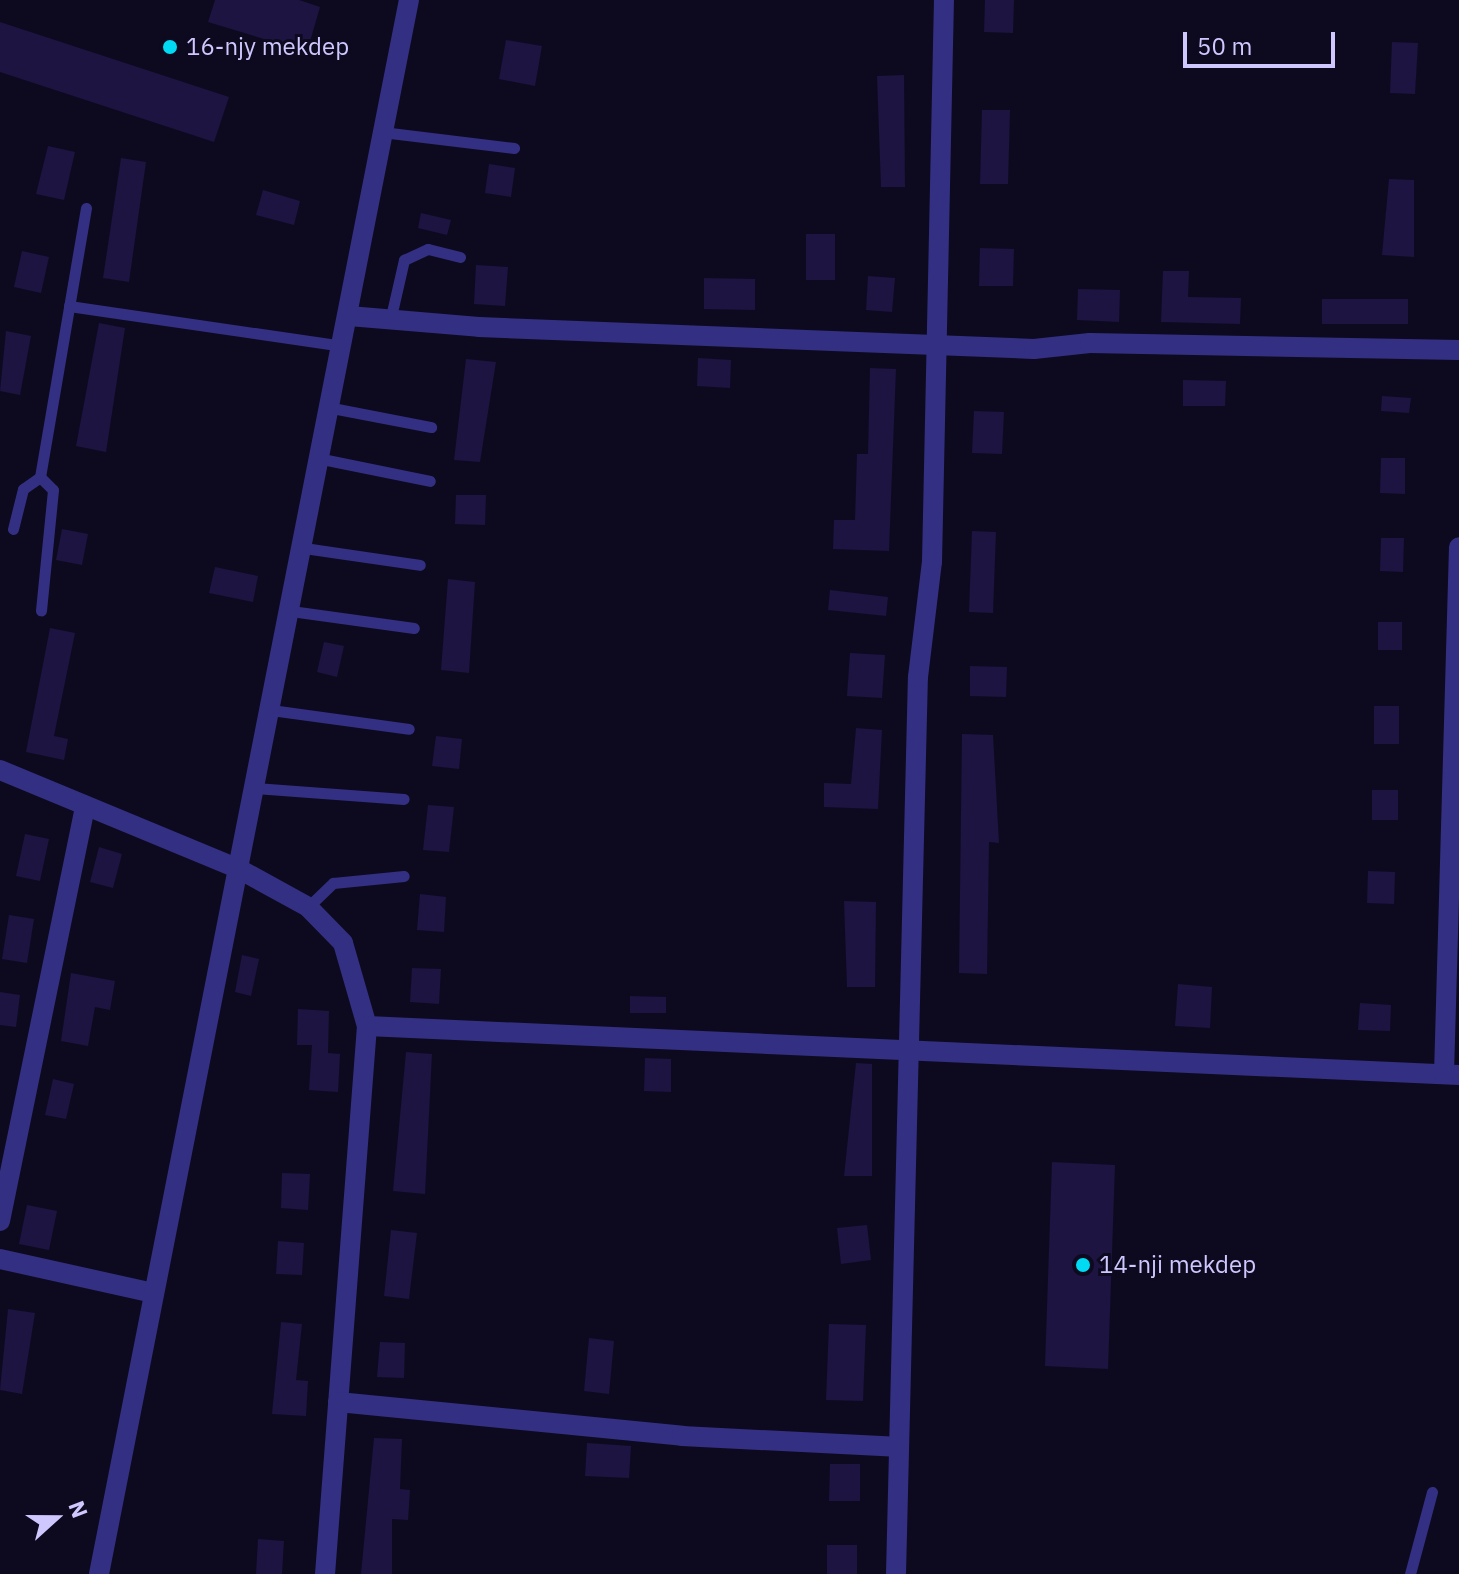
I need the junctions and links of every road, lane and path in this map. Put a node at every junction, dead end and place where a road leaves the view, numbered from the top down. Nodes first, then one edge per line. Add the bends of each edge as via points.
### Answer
1 (409, 0) edge
2 (944, 0) edge
3 (382, 132) junction
4 (514, 148) dead end
5 (86, 208) dead end
6 (460, 257) dead end
7 (69, 306) junction
8 (349, 316) junction
9 (390, 322) junction
10 (935, 345) junction
11 (343, 346) junction
12 (1459, 350) edge
13 (332, 408) junction
14 (431, 427) dead end
15 (322, 459) junction
16 (40, 477) junction
17 (430, 481) dead end
18 (13, 529) dead end
19 (1459, 547) edge
20 (304, 548) junction
21 (420, 565) dead end
22 (41, 610) dead end
23 (291, 611) junction
24 (414, 628) dead end
25 (271, 710) junction
26 (409, 729) dead end
27 (0, 770) edge
28 (255, 788) junction
29 (404, 799) dead end
30 (85, 806) junction
31 (239, 869) junction
32 (404, 876) dead end
33 (308, 907) junction
34 (367, 1026) junction
35 (908, 1049) junction
36 (1452, 1074) edge
37 (0, 1221) edge
38 (0, 1259) edge
39 (153, 1293) junction
40 (338, 1402) junction
41 (896, 1447) junction
42 (1432, 1492) dead end
43 (99, 1574) edge
44 (325, 1574) edge
45 (896, 1574) edge
46 (1410, 1574) edge

1 - 3 street
2 - 10 street
3 - 4 lane
3 - 8 street
5 - 7 lane
6 - 9 lane via 428,249 404,260
7 - 11 lane
7 - 16 lane
8 - 9 street
8 - 11 street
9 - 10 street
10 - 12 street
10 - 35 street via 932,562 918,677
11 - 13 street
13 - 14 lane
13 - 15 street
15 - 17 lane
15 - 20 street
16 - 18 lane via 23,489
16 - 22 lane via 53,490
19 - 36 street
20 - 21 lane
20 - 23 street
23 - 24 lane
23 - 25 street
25 - 26 lane
25 - 28 street
27 - 30 street
28 - 29 lane
28 - 31 street
30 - 31 street
30 - 37 street
31 - 33 street
31 - 39 street
32 - 33 lane via 333,883
33 - 34 street via 343,943
34 - 35 street
34 - 40 street
35 - 36 street
35 - 41 street
38 - 39 street
39 - 43 street
40 - 41 street via 682,1436
40 - 44 street
41 - 45 street
42 - 46 lane

